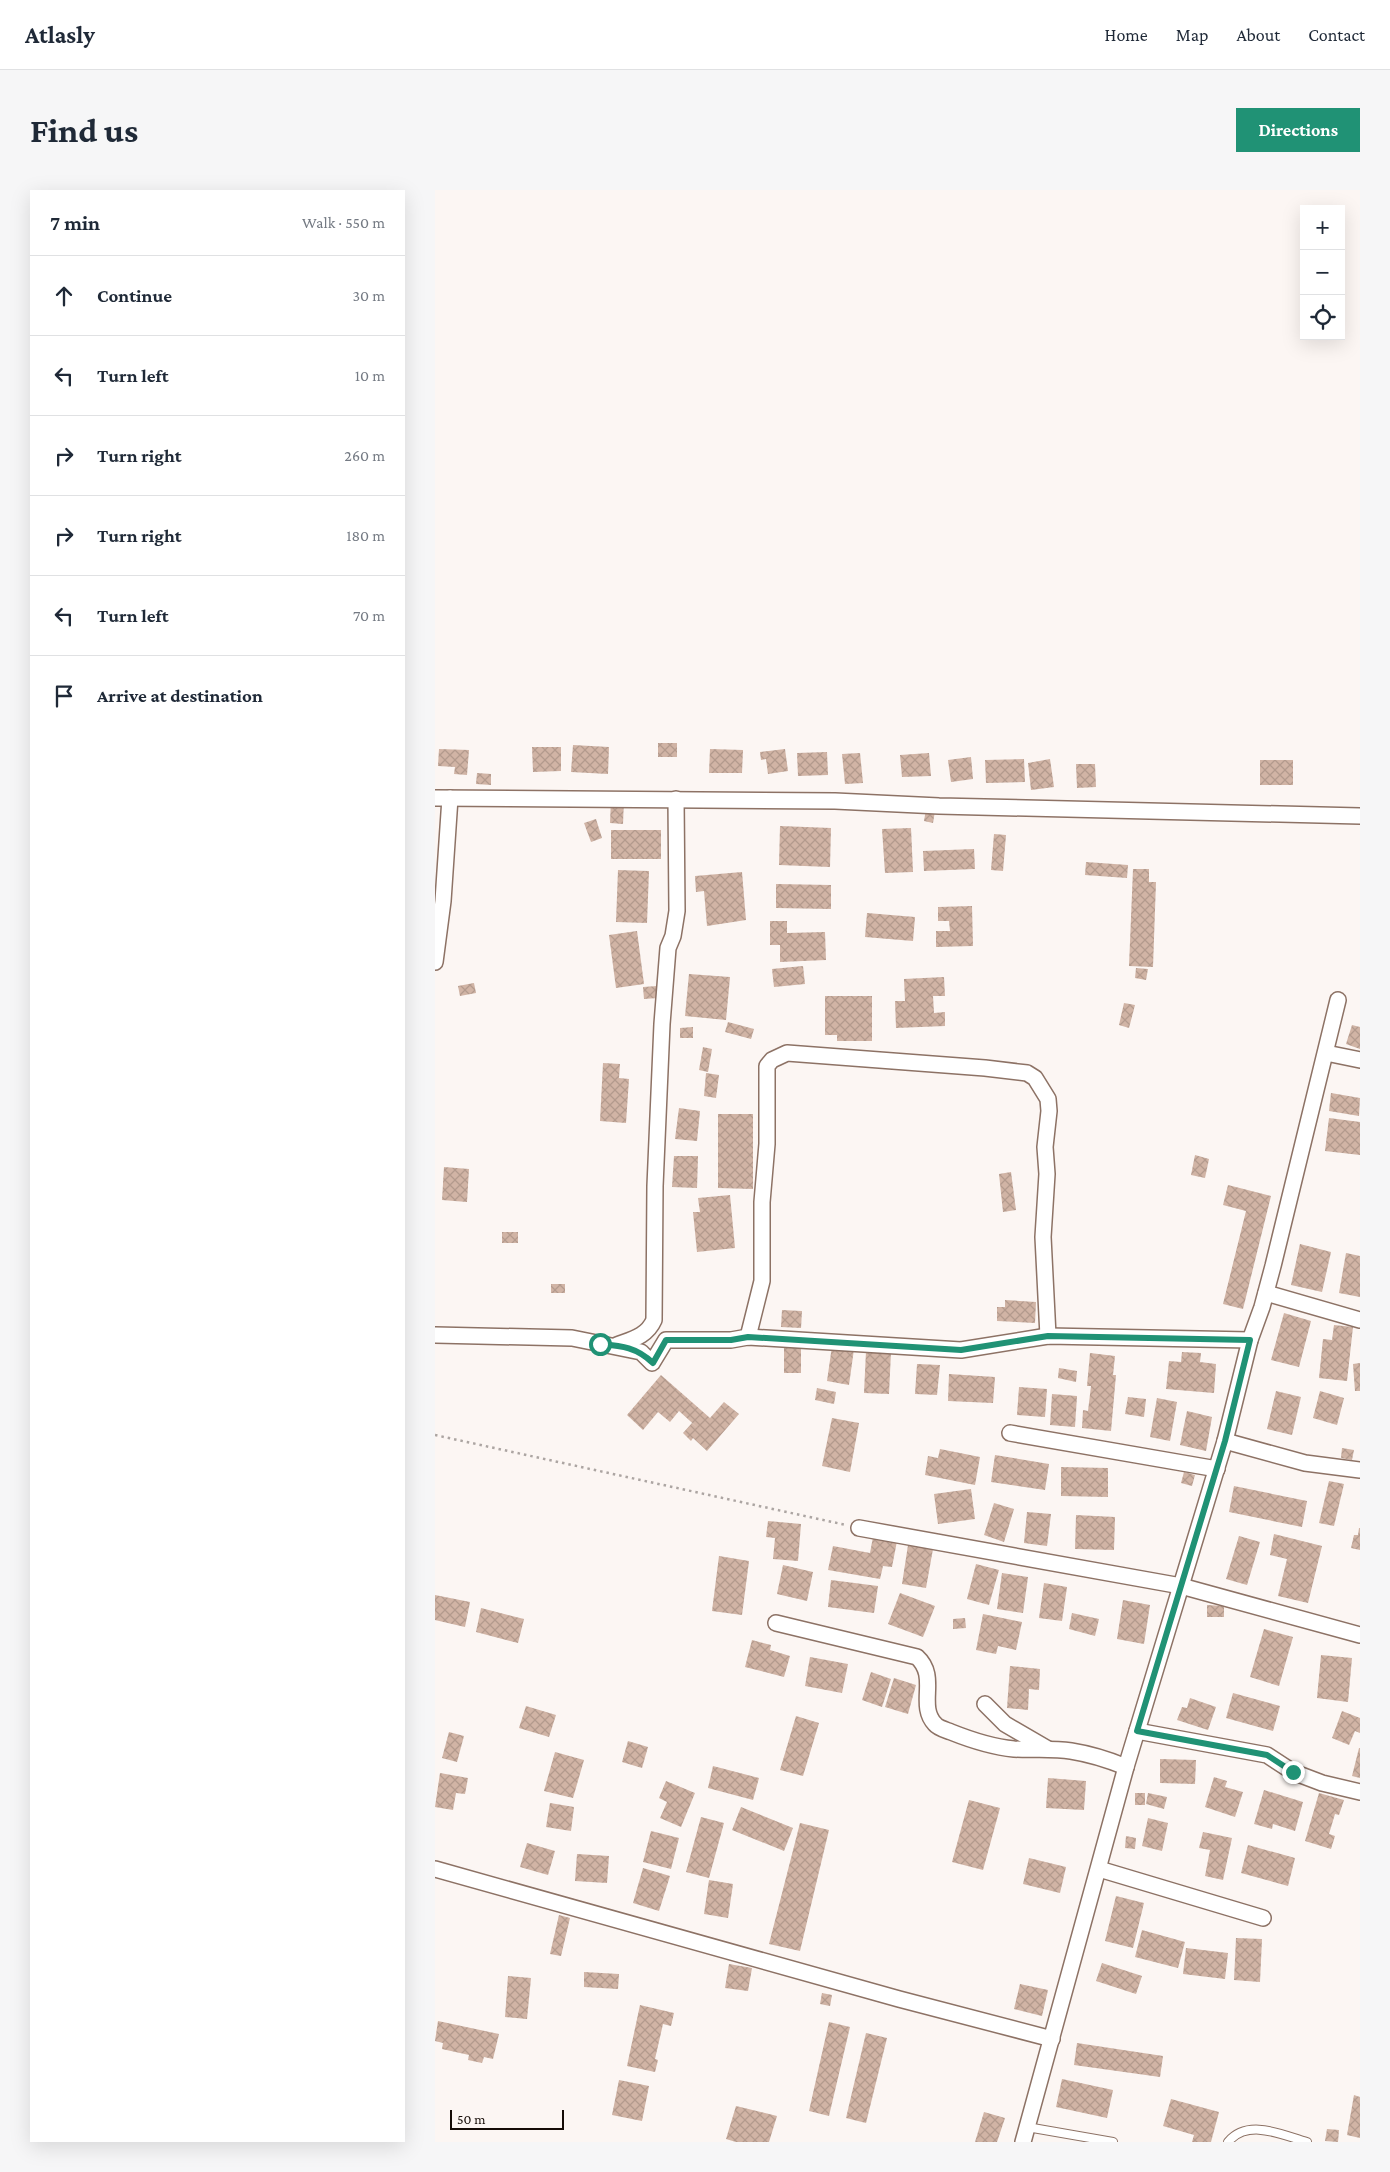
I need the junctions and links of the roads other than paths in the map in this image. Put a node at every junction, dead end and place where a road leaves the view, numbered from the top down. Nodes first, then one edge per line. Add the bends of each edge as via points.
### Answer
1 (443, 798) edge
2 (676, 799) junction
3 (1360, 816) edge
4 (435, 962) edge
5 (1339, 1000) dead end
6 (1326, 1053) junction
7 (1360, 1060) edge
8 (1266, 1293) junction
9 (655, 1320) junction
10 (1360, 1320) edge
11 (435, 1335) edge
12 (1048, 1336) junction
13 (748, 1337) junction
14 (666, 1340) junction
15 (1250, 1340) junction
16 (617, 1346) junction
17 (1010, 1433) dead end
18 (1225, 1441) junction
19 (1217, 1469) junction
20 (1360, 1470) edge
21 (859, 1528) road end
22 (1181, 1586) junction
23 (776, 1623) dead end
24 (1360, 1635) edge
25 (985, 1704) dead end
26 (1137, 1731) junction
27 (1050, 1750) junction
28 (1126, 1767) junction
29 (1360, 1792) edge
30 (435, 1868) edge
31 (1099, 1869) junction
32 (1263, 1918) dead end
33 (1052, 2039) junction
34 (1027, 2127) junction
35 (1023, 2142) edge
36 (1113, 2142) edge
37 (1228, 2142) edge
38 (1307, 2142) edge

1 - 2 street
1 - 4 street via 443,901
2 - 3 street
2 - 9 street via 677,912 668,948 662,1024 655,1186
5 - 6 street
6 - 7 street
6 - 8 street
8 - 10 street
8 - 15 street
9 - 14 street
9 - 16 street via 643,1335
11 - 16 street via 572,1338
12 - 13 street via 961,1350
12 - 13 street via 1043,1237 1049,1111 1048,1099 1035,1078 1027,1073 985,1068 787,1053 767,1066 762,1280
12 - 15 street
13 - 14 street
14 - 16 street via 653,1363 641,1352
15 - 18 street
17 - 19 street
18 - 19 street
18 - 20 street via 1305,1463
19 - 22 street
21 - 22 street
22 - 24 street
22 - 26 street
23 - 27 street via 917,1657 925,1664 929,1678 927,1698 930,1717 936,1726 967,1739 1012,1748
25 - 27 street via 1005,1724
26 - 28 street
26 - 29 street via 1267,1755 1293,1772
27 - 28 street via 1071,1751
28 - 31 street
30 - 33 street
31 - 32 street
31 - 33 street
33 - 34 street
34 - 35 street
34 - 36 lane
37 - 38 lane via 1247,2129

